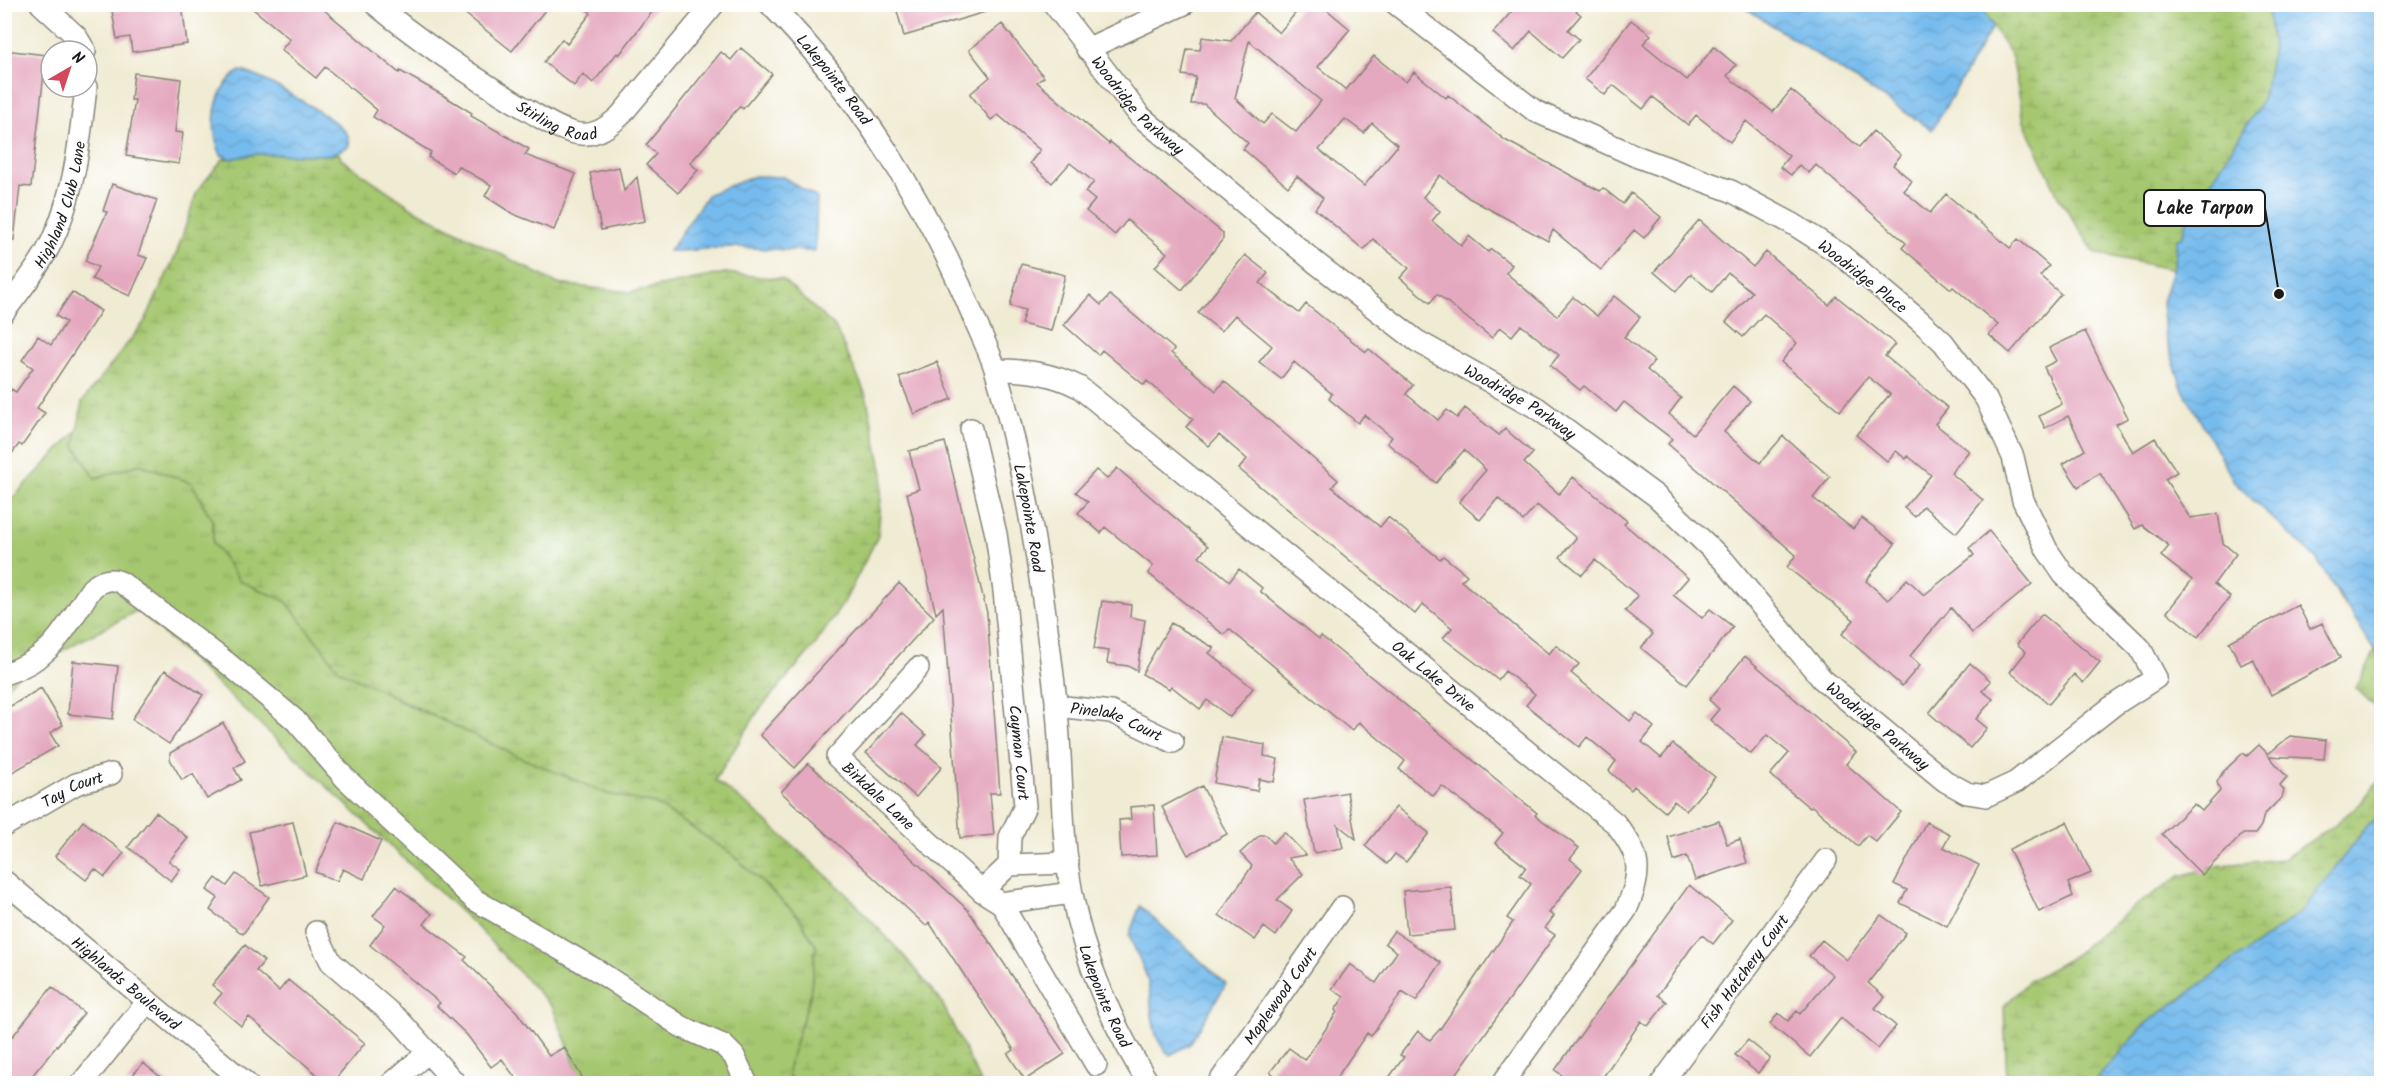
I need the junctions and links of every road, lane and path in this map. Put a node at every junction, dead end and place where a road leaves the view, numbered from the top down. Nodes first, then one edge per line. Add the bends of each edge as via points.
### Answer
1 (41, 4) edge
2 (375, 4) edge
3 (714, 4) edge
4 (770, 4) edge
5 (1054, 4) edge
6 (1184, 4) edge
7 (1396, 4) edge
8 (78, 39) edge
9 (1087, 49) junction
10 (85, 99) edge
11 (4, 312) edge
12 (996, 370) junction
13 (971, 429) dead end
14 (918, 668) dead end
15 (4, 674) edge
16 (1056, 706) junction
17 (1173, 742) dead end
18 (111, 774) dead end
19 (1986, 796) joint
20 (4, 826) edge
21 (1826, 860) dead end
22 (1068, 863) junction
23 (1010, 865) junction
24 (4, 881) edge
25 (982, 891) junction
26 (1071, 893) junction
27 (1001, 903) junction
28 (1342, 907) dead end
29 (316, 932) dead end
30 (148, 1001) junction
31 (428, 1052) junction
32 (1096, 1065) dead end
33 (81, 1083) edge
34 (247, 1083) edge
35 (391, 1083) edge
36 (456, 1083) edge
37 (747, 1083) edge
38 (1149, 1083) edge
39 (1218, 1083) edge
40 (1502, 1083) edge
41 (1661, 1083) edge

1 - 8 street
2 - 3 street, Stirling Road via 506,97 572,133 591,134 605,130 620,116
4 - 12 street, Lakepointe Road via 834,79 901,175 933,230
5 - 9 street, Woodridge Parkway
6 - 9 street
7 - 19 street, Woodridge Place via 1535,111 1638,157 1731,191 1840,254 1943,342 1986,399 2013,457 2023,500 2048,550 2064,574 2140,648 2156,678 2114,705 2016,782
9 - 19 street, Woodridge Parkway via 1140,116 1316,263 1417,341 1537,408 1656,496 1724,561 1822,679 1945,781 1967,793
10 - 11 street, Highland Club Lane via 64,212 48,249
12 - 16 street, Lakepointe Road via 1023,480 1042,583
12 - 40 street, Oak Lake Drive via 1048,374 1079,387 1615,823 1632,844 1637,867 1635,890 1626,910
13 - 23 street, Cayman Court via 996,534 1023,783 1024,806 1010,837
14 - 25 street, Birkdale Lane via 837,757
15 - 37 street via 30,664 56,643 98,583 112,579 123,583 296,720 345,777 475,900 598,971 682,1027 723,1045 734,1056
16 - 17 street, Pinelake Court via 1111,712
16 - 22 street, Lakepointe Road
18 - 20 street, Tay Court via 76,784
21 - 41 street, Fish Hatchery Court
22 - 23 street
22 - 26 street, Lakepointe Road
23 - 25 street
24 - 30 street, Highlands Boulevard
25 - 27 street
26 - 27 street
26 - 38 street, Lakepointe Road via 1092,967 1128,1049
27 - 32 street
28 - 39 street, Maplewood Court
29 - 31 street via 331,962 400,1021
30 - 33 street
30 - 34 street, Highlands Boulevard
31 - 35 street
31 - 36 street

